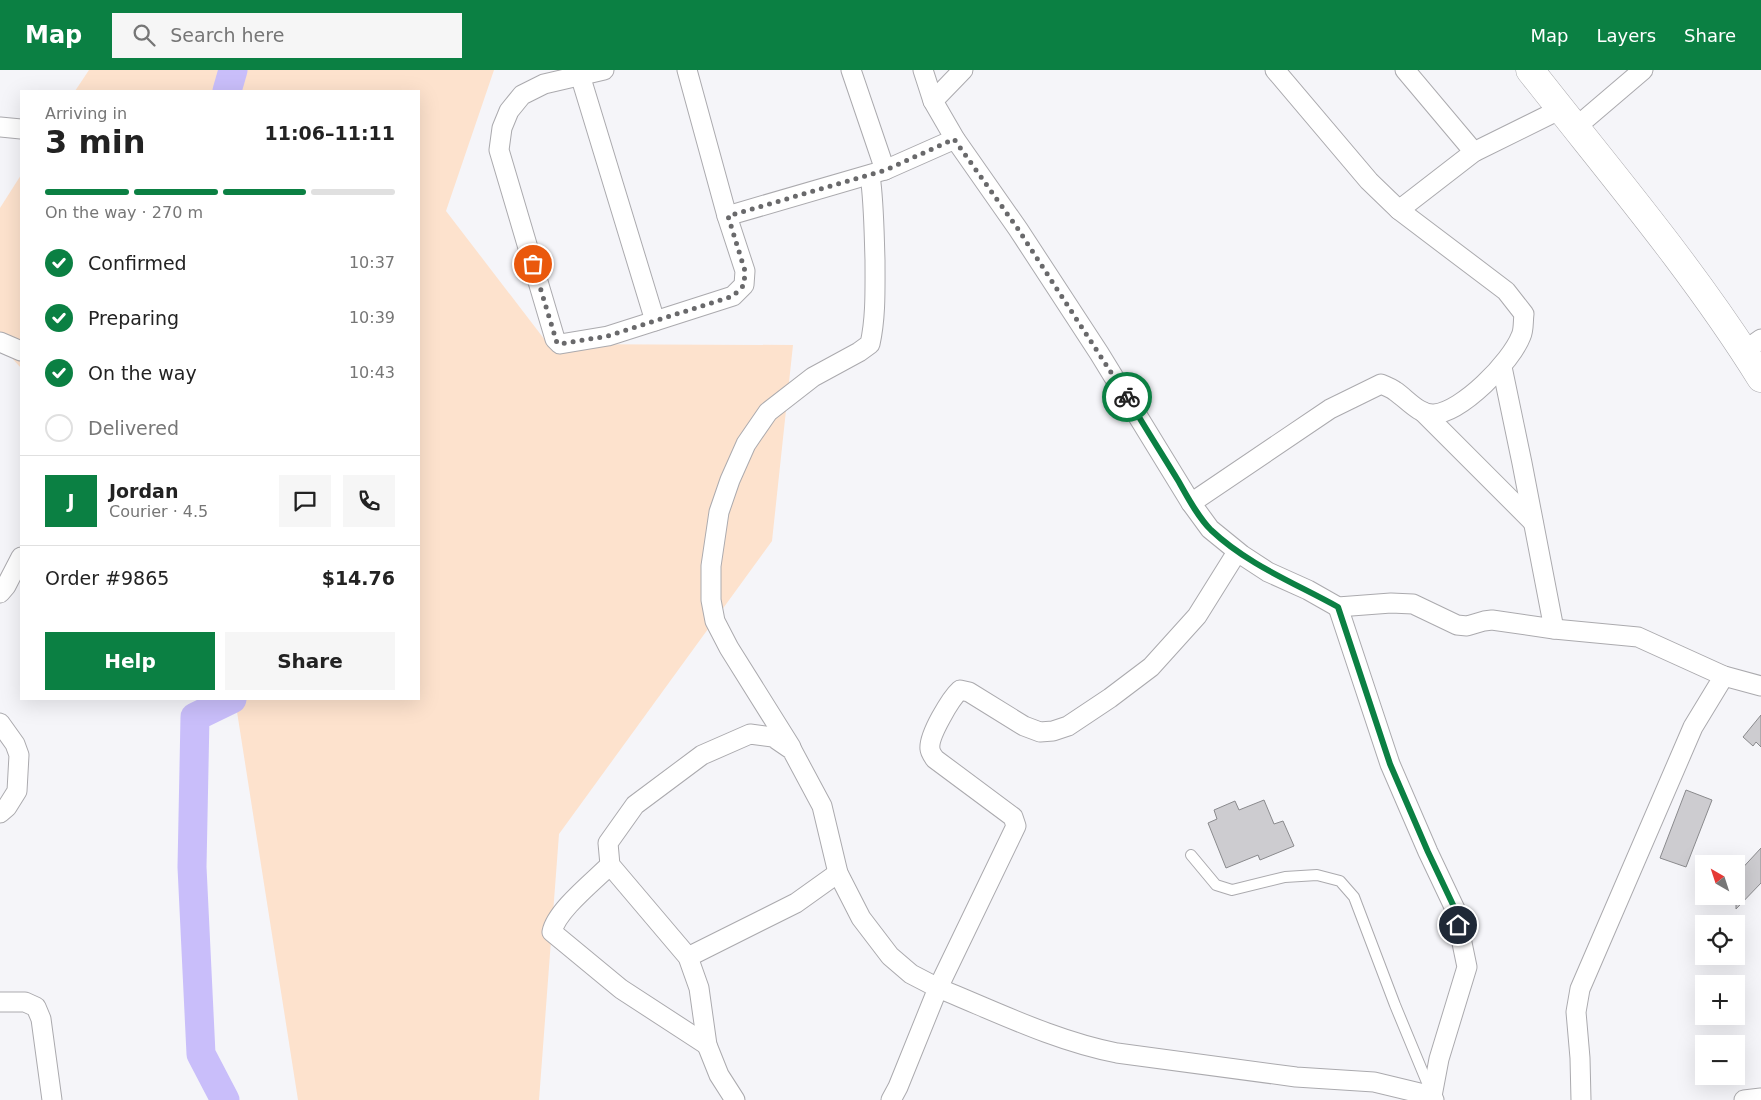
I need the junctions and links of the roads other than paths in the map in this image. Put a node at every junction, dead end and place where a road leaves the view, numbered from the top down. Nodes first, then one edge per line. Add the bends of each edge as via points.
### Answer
1 (604, 70) edge
2 (687, 70) edge
3 (851, 70) edge
4 (923, 70) edge
5 (963, 70) edge
6 (1275, 70) edge
7 (1404, 70) edge
8 (1530, 70) edge
9 (1644, 70) edge
10 (580, 75) junction
11 (934, 100) junction
12 (1568, 118) junction
13 (0, 127) edge
14 (20, 129) edge
15 (954, 139) junction
16 (1474, 152) junction
17 (878, 173) junction
18 (1398, 210) junction
19 (728, 216) junction
20 (655, 322) junction
21 (0, 342) edge
22 (1753, 345) edge
23 (20, 351) edge
24 (1502, 367) junction
25 (1761, 378) edge
26 (1423, 412) junction
27 (1192, 503) junction
28 (1534, 522) junction
29 (1237, 552) junction
30 (20, 558) edge
31 (0, 593) edge
32 (1338, 607) junction
33 (1554, 629) junction
34 (1724, 676) junction
35 (1761, 686) edge
36 (0, 723) edge
37 (792, 750) junction
38 (0, 813) edge
39 (1191, 855) dead end
40 (610, 865) junction
41 (838, 873) junction
42 (688, 958) junction
43 (938, 988) junction
44 (0, 1002) edge
45 (707, 1045) junction
46 (1433, 1098) edge
47 (1761, 1098) edge
48 (52, 1100) edge
49 (735, 1100) edge
50 (891, 1100) edge
51 (1581, 1100) edge
52 (1744, 1100) edge

1 - 10 street
2 - 19 street
3 - 17 street
4 - 11 street
5 - 11 street
6 - 18 street via 1369,181
7 - 16 street
8 - 12 street
9 - 12 street
10 - 20 street
10 - 20 street via 544,84 522,95 502,128 499,150 555,339 560,344 608,336
11 - 15 street
12 - 16 street
12 - 22 street via 1686,268
13 - 14 street
15 - 17 street
15 - 27 street via 1018,229
16 - 18 street
17 - 19 street
17 - 37 street via 870,344 813,377 768,412 746,444 730,480 720,512 711,566 715,621
18 - 24 street via 1506,291 1524,314 1522,336
19 - 20 street via 745,271 744,285 733,296
21 - 23 street
22 - 25 street
24 - 26 street via 1477,391 1449,410 1434,414
24 - 28 street
26 - 27 street via 1381,384 1330,409
26 - 28 street
27 - 29 street via 1210,529
28 - 33 street
29 - 32 street via 1268,572
29 - 43 street via 1197,616 1151,667 1068,726 1040,732 1024,726 969,692 960,690 953,696 931,739 930,750 935,760 1013,817 1016,826
30 - 31 street
32 - 33 street via 1391,602 1413,604 1457,625 1492,620
32 - 46 street via 1390,764 1455,909 1467,967 1439,1059
33 - 34 street via 1638,637
34 - 35 street
34 - 51 street via 1693,727 1580,989 1576,1012
36 - 38 street via 19,755 17,791
37 - 40 street via 773,737 750,734 702,755 635,806 608,843
37 - 41 street via 822,806
39 - 46 lane via 1216,885 1232,890 1284,877 1317,876 1340,881 1354,897
40 - 42 street
40 - 45 street via 572,902 554,923 552,932 621,989
41 - 42 street via 796,903
41 - 43 street via 861,918 890,956 911,974
42 - 45 street via 699,988
43 - 46 street via 1091,1048 1296,1077 1374,1082
43 - 50 street
44 - 48 street via 25,1002 36,1007 41,1019
45 - 49 street
47 - 52 street

